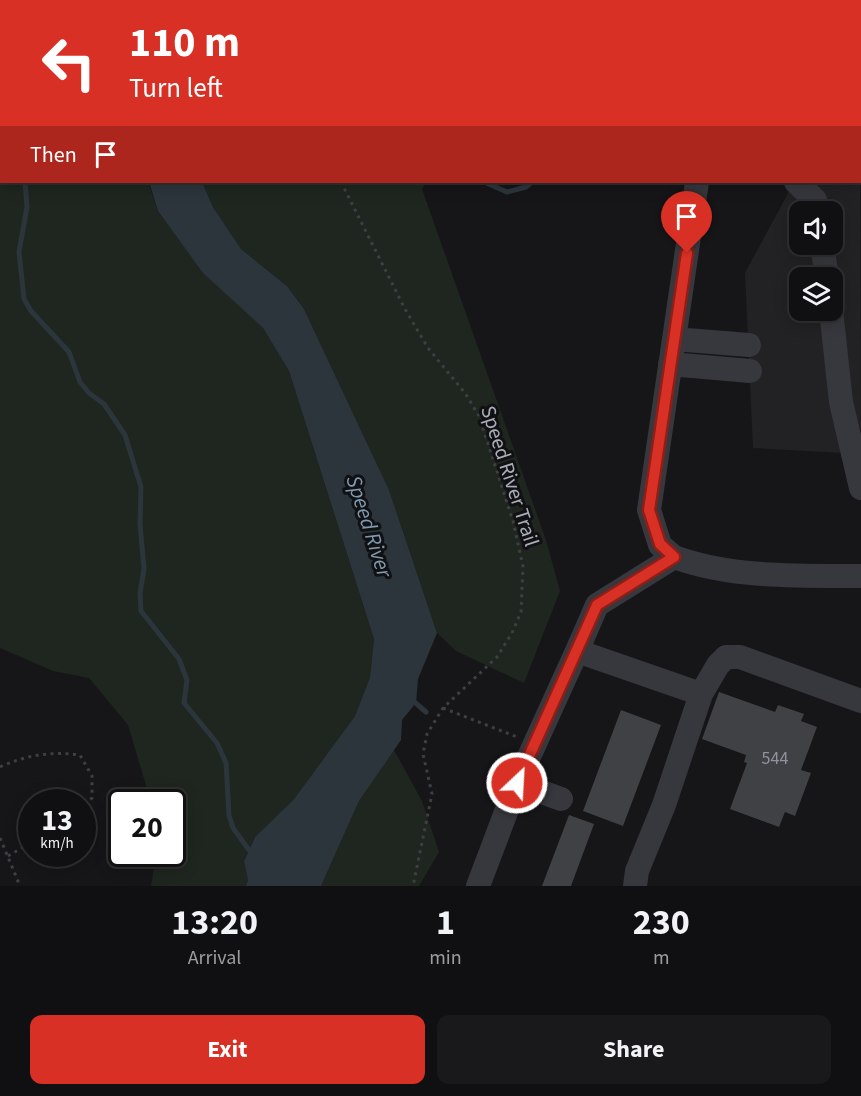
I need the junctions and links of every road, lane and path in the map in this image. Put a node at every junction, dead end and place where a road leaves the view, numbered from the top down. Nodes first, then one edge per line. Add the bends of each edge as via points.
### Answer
1 (342, 183) edge
2 (701, 183) edge
3 (797, 183) edge
4 (815, 201) edge
5 (832, 321) edge
6 (674, 339) junction
7 (749, 345) dead end
8 (670, 364) junction
9 (750, 371) dead end
10 (861, 488) edge
11 (674, 557) junction
12 (861, 576) edge
13 (578, 651) junction
14 (701, 694) junction
15 (861, 701) edge
16 (443, 708) junction
17 (505, 733) dead end
18 (0, 767) edge
19 (517, 783) junction
20 (92, 789) edge
21 (561, 799) dead end
22 (0, 838) edge
23 (18, 850) edge
24 (8, 856) junction
25 (20, 886) edge
26 (413, 886) edge
27 (478, 886) edge
28 (636, 886) edge

1 - 16 path, Speed River Trail via 416,329 479,416 524,567 521,612 512,633 497,657
2 - 6 lane
3 - 4 lane
5 - 10 lane via 842,402
6 - 7 lane
6 - 8 lane
8 - 9 lane
8 - 11 lane via 649,510 660,544
11 - 12 lane via 712,568
11 - 13 lane via 597,605
13 - 14 lane
13 - 19 lane
14 - 15 lane via 726,657 740,657
14 - 28 lane via 637,871
16 - 17 path
16 - 26 path, Speed River Trail via 427,734 423,754 432,794
18 - 20 path via 18,758 59,752 80,755 92,776
19 - 21 lane
19 - 27 lane
22 - 24 path
23 - 24 path
24 - 25 path

